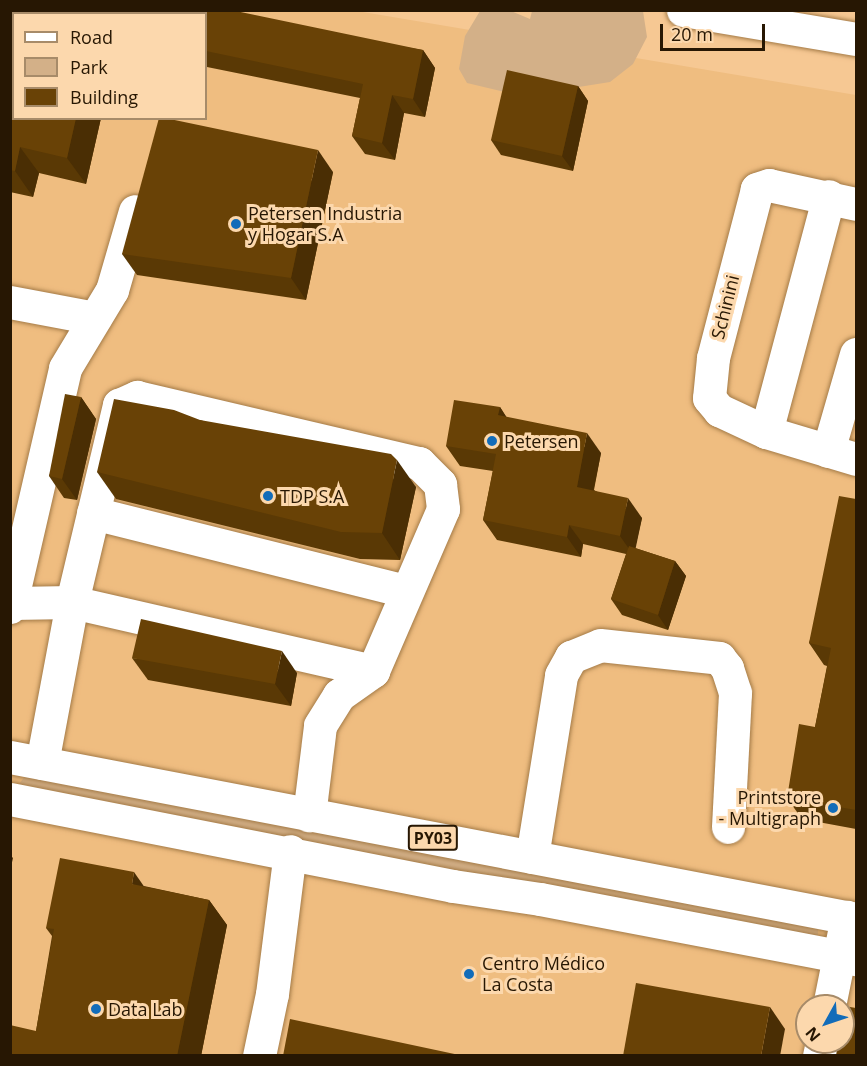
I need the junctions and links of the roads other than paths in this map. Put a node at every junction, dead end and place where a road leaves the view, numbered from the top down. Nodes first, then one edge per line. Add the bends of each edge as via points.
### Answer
1 (683, 10) edge
2 (856, 39) edge
3 (142, 187) edge
4 (843, 200) edge
5 (10, 302) edge
6 (95, 318) junction
7 (856, 354) edge
8 (766, 432) junction
9 (842, 455) edge
10 (93, 513) junction
11 (406, 591) junction
12 (72, 602) junction
13 (11, 605) edge
14 (373, 671) junction
15 (10, 757) edge
16 (42, 763) junction
17 (10, 799) edge
18 (309, 815) junction
19 (728, 827) dead end
20 (290, 851) junction
21 (532, 857) junction
22 (852, 918) edge
23 (848, 957) edge
24 (834, 994) edge
25 (259, 1056) edge

1 - 2 main road
3 - 6 main road via 112,290
4 - 8 main road
4 - 8 main road, Schinini via 769,185 757,189 751,202 713,358 709,398 719,410
5 - 6 main road
6 - 13 main road via 65,368
7 - 9 main road, Schinini
8 - 9 main road, Schinini
10 - 11 main road
10 - 11 main road via 119,405 137,397 419,463 440,484 443,509
10 - 12 main road
11 - 14 main road
12 - 13 main road
12 - 14 main road
12 - 16 main road
14 - 18 main road via 339,695 320,726
15 - 16 main road, PY03
16 - 18 main road, PY03
17 - 20 main road, PY03
18 - 21 main road, PY03
19 - 21 main road via 735,693 727,668 719,658 600,645 571,657 561,675
20 - 23 main road, PY03 via 453,886
20 - 25 main road via 272,994
21 - 22 main road, PY03
22 - 23 main road
23 - 24 main road

